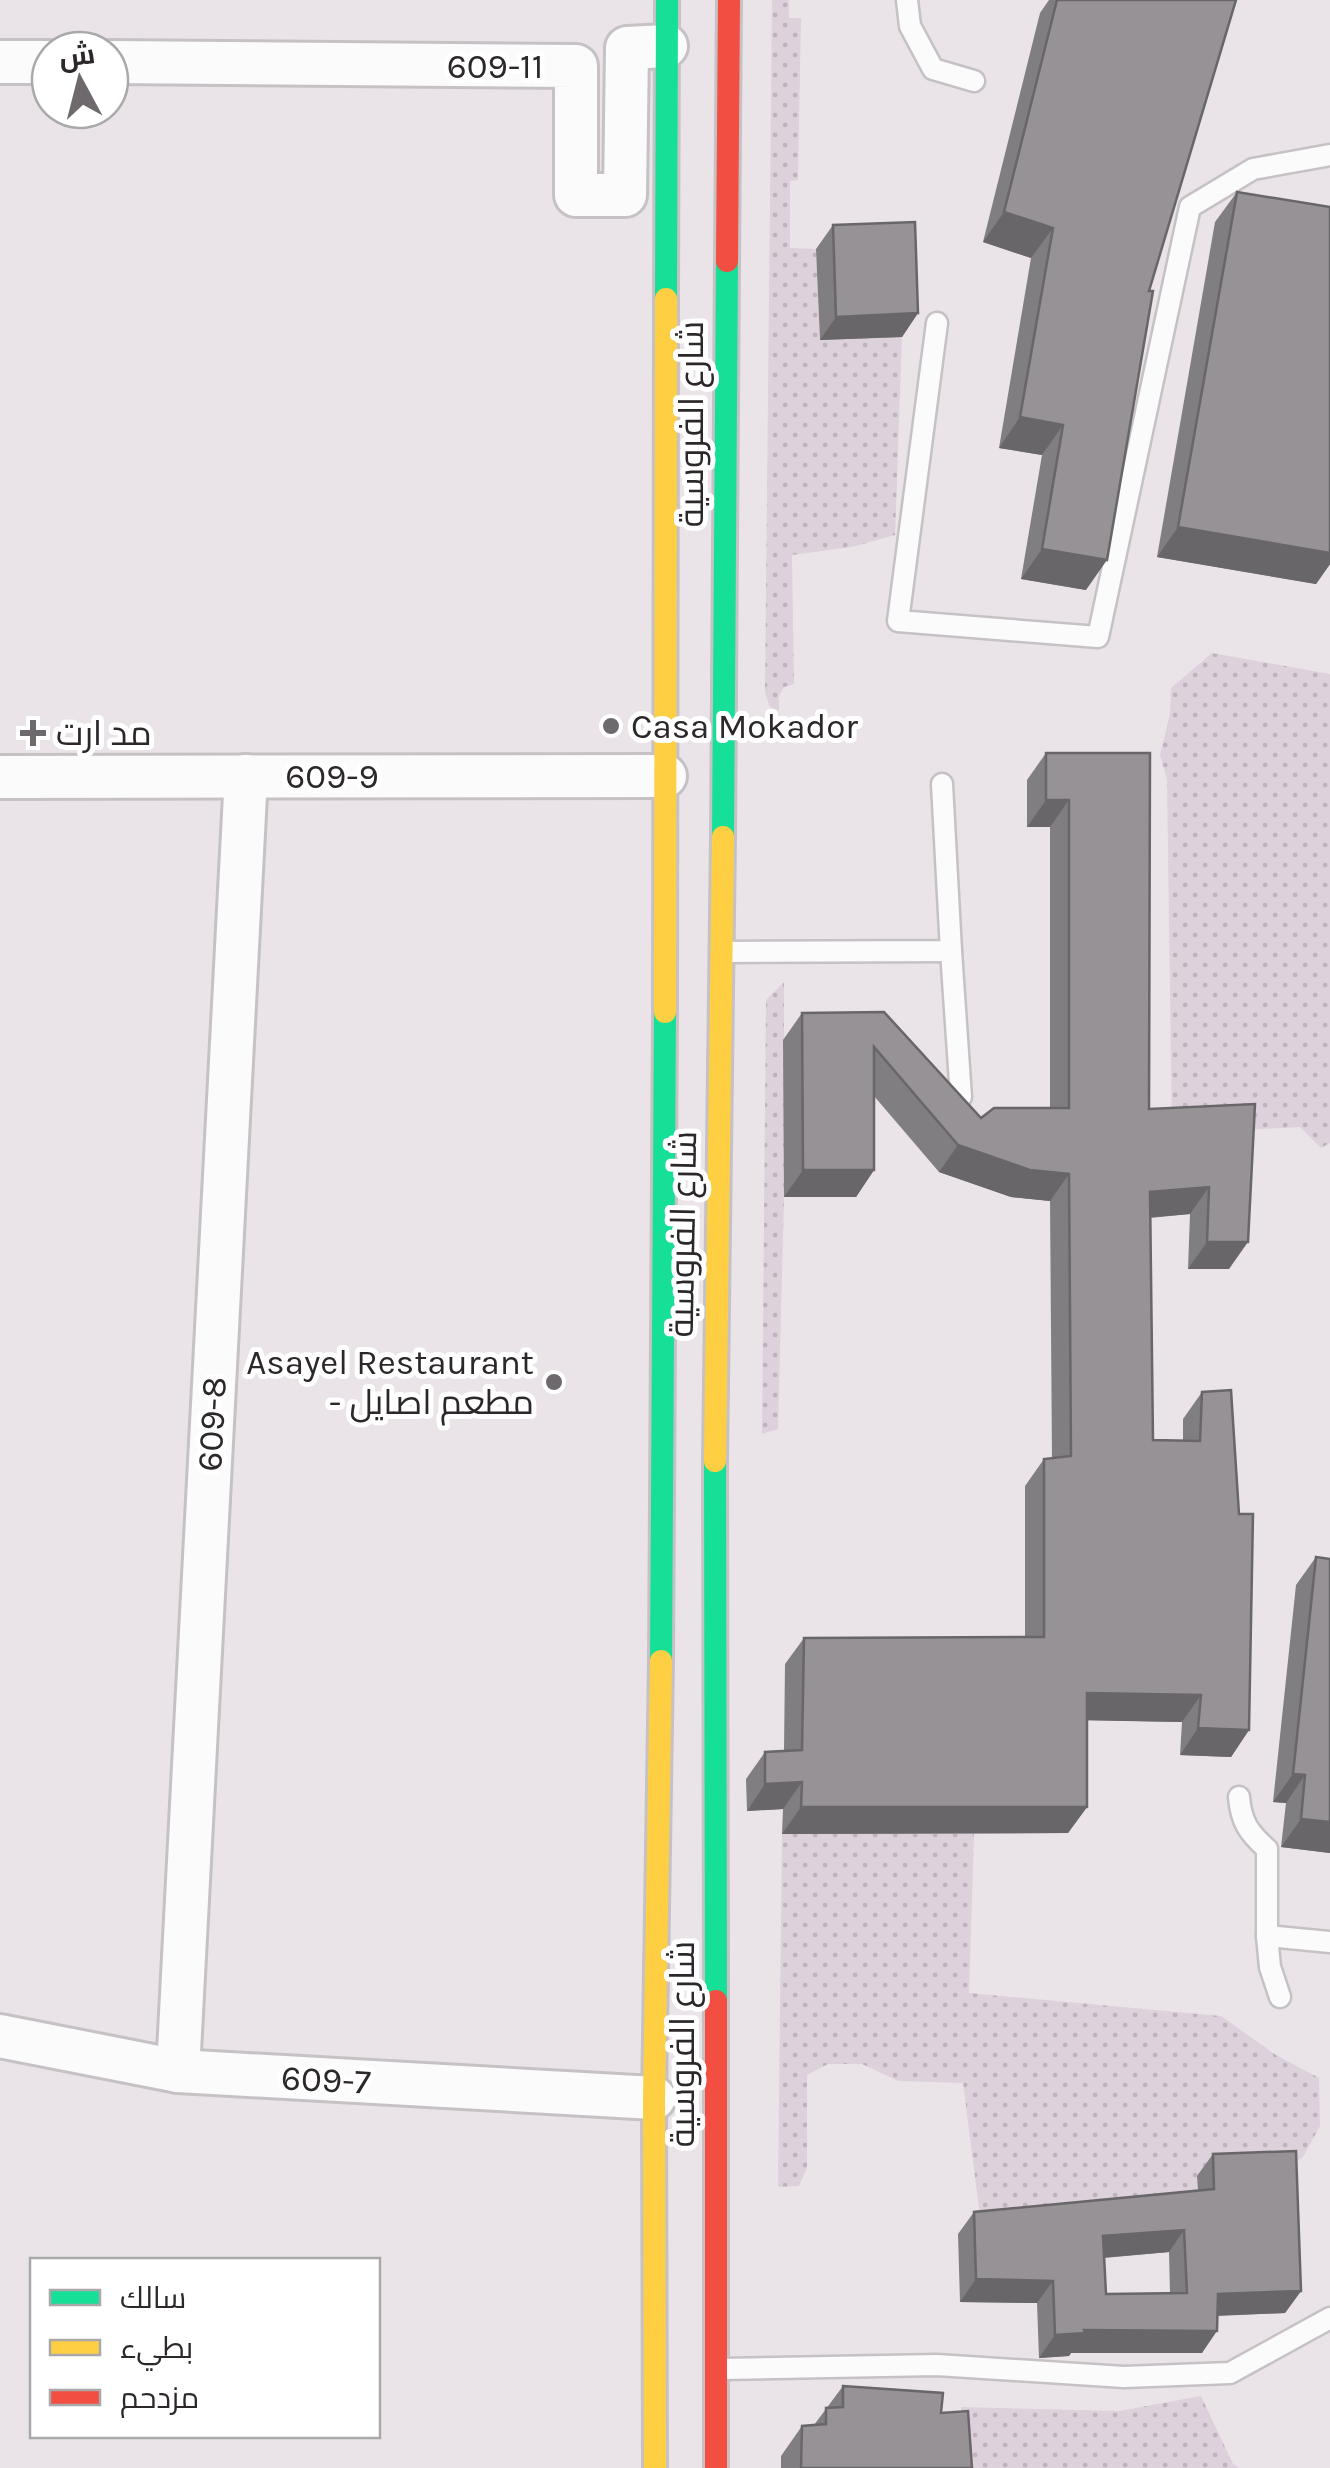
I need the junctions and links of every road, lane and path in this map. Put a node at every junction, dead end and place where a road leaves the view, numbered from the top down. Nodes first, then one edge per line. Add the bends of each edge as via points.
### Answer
1 (666, 0) edge
2 (729, 0) edge
3 (907, 0) edge
4 (666, 46) junction
5 (0, 62) edge
6 (30, 62) edge
7 (130, 62) edge
8 (974, 81) dead end
9 (1330, 156) edge
10 (937, 323) dead end
11 (246, 776) junction
12 (665, 776) junction
13 (0, 777) edge
14 (942, 784) dead end
15 (721, 952) junction
16 (950, 952) junction
17 (960, 1097) edge
18 (689, 1511) junction
19 (1239, 1797) dead end
20 (1267, 1936) junction
21 (1330, 1942) edge
22 (1280, 1997) dead end
23 (0, 2036) edge
24 (178, 2071) junction
25 (654, 2098) junction
26 (1330, 2318) edge
27 (718, 2369) junction
28 (655, 2468) edge
29 (716, 2468) edge

1 - 4 street, شارع الفروسية
2 - 15 street, شارع الفروسية
3 - 8 lane via 910,26 933,68
4 - 7 street, 609-11 via 627,48 625,195 576,195 576,66
4 - 12 street, شارع الفروسية
5 - 6 street
9 - 10 lane via 1253,168 1190,207 1098,637 898,621
11 - 12 street, 609-9
11 - 13 street, 609-9
11 - 24 street, 609-8
12 - 18 street, شارع الفروسية
14 - 16 lane
15 - 16 lane
15 - 18 street, شارع الفروسية
16 - 17 lane
18 - 25 street, شارع الفروسية
18 - 27 street, شارع الفروسية
19 - 20 lane via 1240,1818 1268,1850
20 - 21 lane
20 - 22 lane
23 - 24 street, 609-7
24 - 25 street, 609-7
25 - 28 street, شارع الفروسية
26 - 27 lane via 1230,2373 1124,2378 937,2365
27 - 29 street, شارع الفروسية

